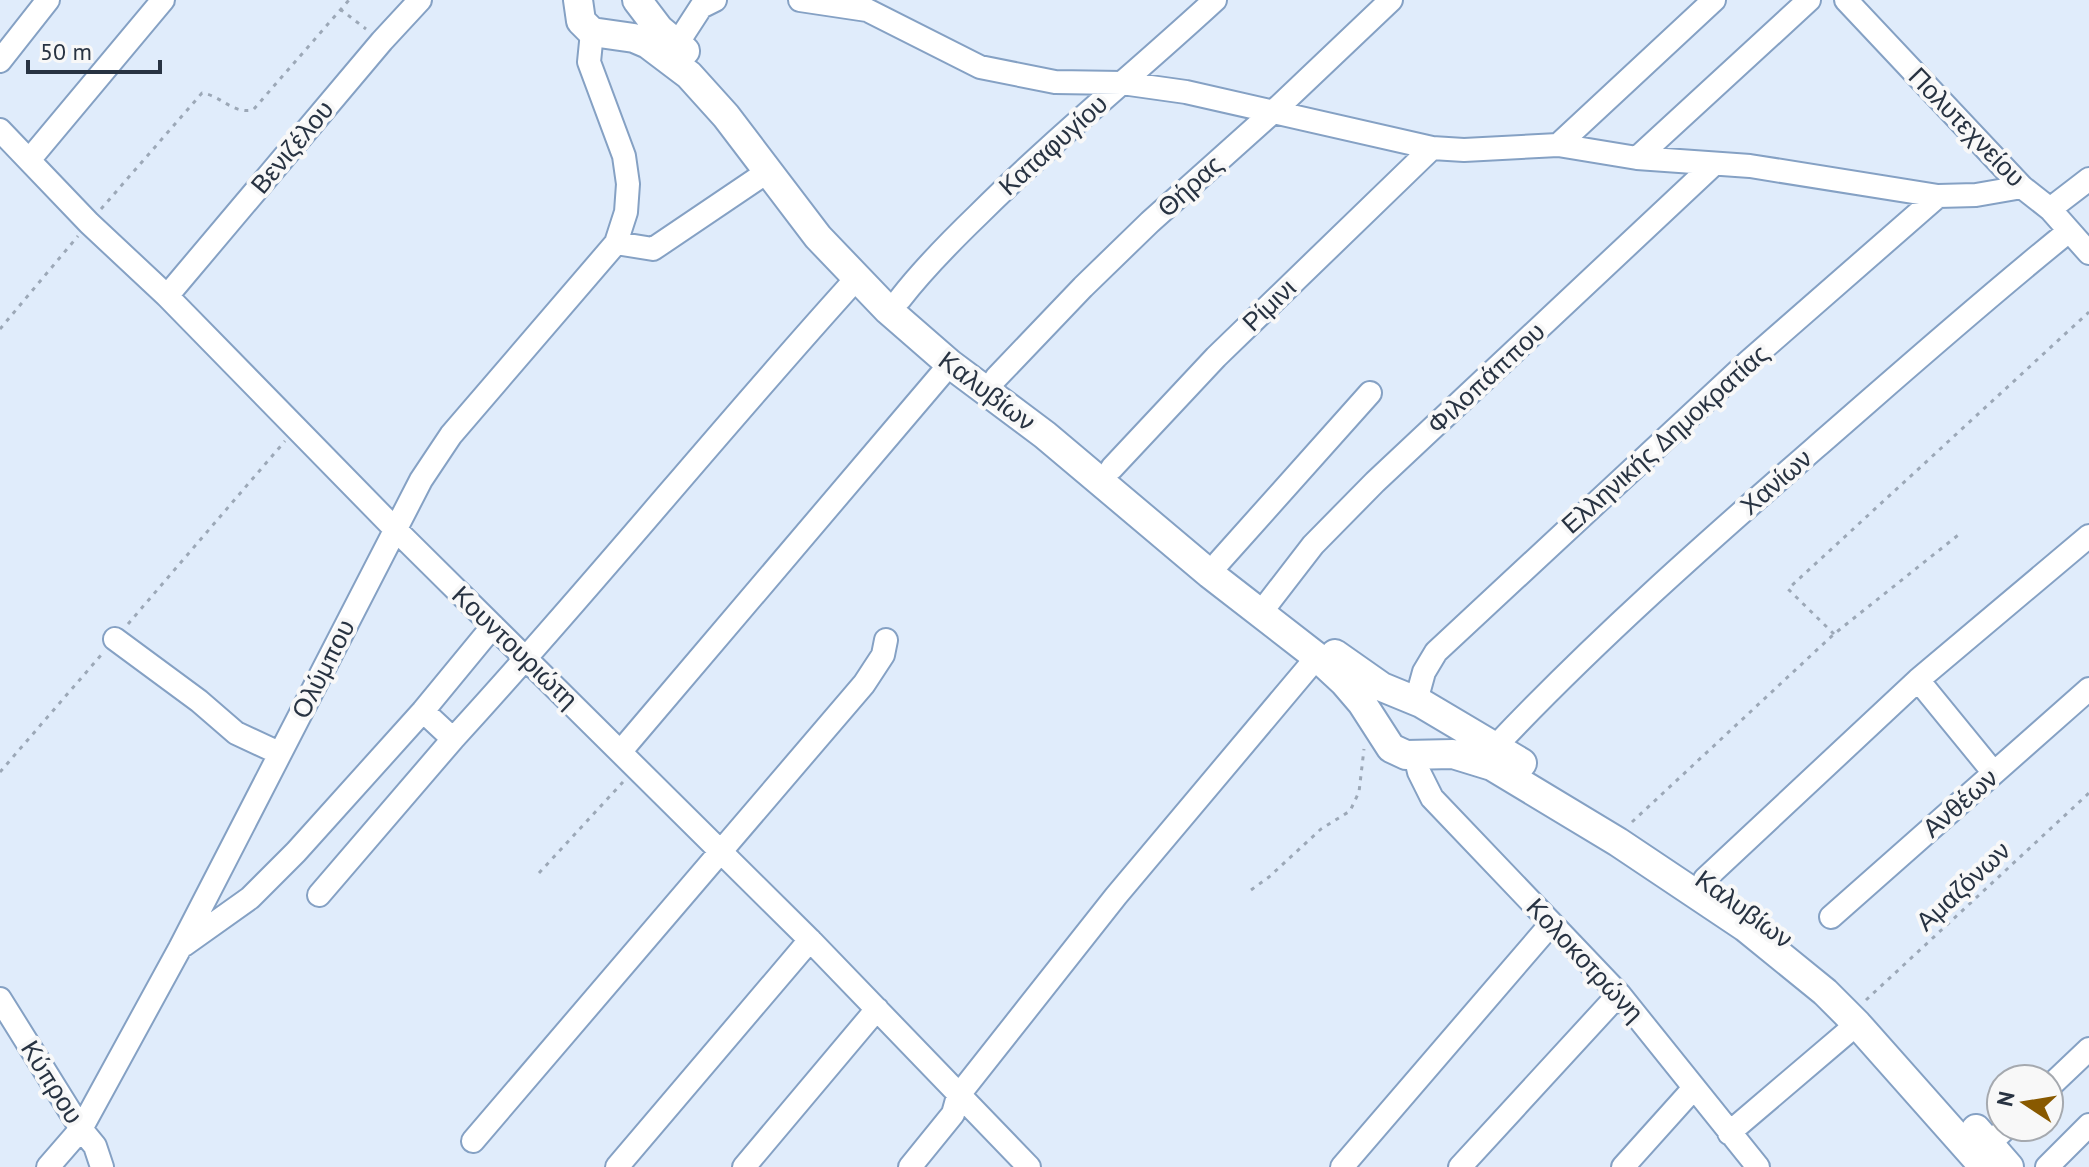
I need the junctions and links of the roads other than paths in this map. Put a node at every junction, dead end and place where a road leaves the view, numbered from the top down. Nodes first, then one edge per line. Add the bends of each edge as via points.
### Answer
1 (48, 0) edge
2 (163, 0) edge
3 (420, 0) edge
4 (578, 0) edge
5 (635, 0) edge
6 (715, 0) edge
7 (800, 0) edge
8 (1215, 0) edge
9 (1391, 0) edge
10 (1714, 0) edge
11 (1809, 0) edge
12 (1846, 0) edge
13 (602, 33) junction
14 (677, 44) junction
15 (0, 61) edge
16 (1122, 83) junction
17 (1274, 111) junction
18 (0, 130) edge
19 (1558, 145) junction
20 (1432, 148) junction
21 (1637, 158) junction
22 (30, 159) junction
23 (1713, 165) junction
24 (767, 172) junction
25 (2089, 179) edge
26 (2022, 187) junction
27 (1938, 196) junction
28 (2050, 209) junction
29 (2069, 231) junction
30 (616, 243) junction
31 (2089, 253) edge
32 (856, 279) junction
33 (167, 296) junction
34 (900, 299) junction
35 (950, 364) junction
36 (996, 378) junction
37 (1370, 393) dead end
38 (1112, 468) junction
39 (394, 528) junction
40 (2089, 536) edge
41 (1219, 562) junction
42 (1269, 602) junction
43 (493, 626) junction
44 (115, 639) road end
45 (886, 640) dead end
46 (1317, 657) junction
47 (527, 659) junction
48 (1918, 680) junction
49 (2089, 689) edge
50 (1419, 703) junction
51 (423, 711) junction
52 (1384, 738) junction
53 (453, 739) junction
54 (1495, 747) junction
55 (279, 753) junction
56 (1417, 754) junction
57 (629, 759) junction
58 (1994, 773) junction
59 (722, 851) junction
60 (1705, 879) junction
61 (319, 895) dead end
62 (1831, 917) dead end
63 (1551, 924) junction
64 (810, 940) junction
65 (180, 948) junction
66 (1619, 994) junction
67 (0, 999) edge
68 (877, 1009) junction
69 (1859, 1015) junction
70 (2089, 1049) edge
71 (2065, 1072) edge
72 (1694, 1088) junction
73 (958, 1096) junction
74 (2089, 1125) edge
75 (1729, 1133) junction
76 (473, 1141) dead end
77 (1993, 1146) edge
78 (93, 1147) edge
79 (48, 1167) edge
80 (115, 1167) edge
81 (617, 1167) edge
82 (744, 1167) edge
83 (910, 1167) edge
84 (1029, 1167) edge
85 (1342, 1167) edge
86 (1460, 1167) edge
87 (1623, 1167) edge
88 (1758, 1167) edge
89 (2009, 1167) edge
90 (2047, 1167) edge

1 - 15 street
2 - 22 street
3 - 33 street, Βενιζέλου
4 - 13 main road via 581,21
5 - 13 main road, Καλυβίων via 630,23 621,31
5 - 14 main road, Καλυβίων
6 - 14 street via 701,7
7 - 16 street via 867,10 980,67 1055,82
8 - 16 street, Καταφυγίου
9 - 17 street, Θήρας
10 - 19 street
11 - 21 street
12 - 26 street, Πολυτεχνείου
13 - 24 main road, Καλυβίων via 648,44 689,75
13 - 30 street via 589,62 624,156 628,184
14 - 34 main road, Καλυβίων via 729,97 831,225
16 - 17 street
16 - 34 street, Καταφυγίου via 997,195
17 - 20 street
17 - 36 street, Θήρας via 1150,222
18 - 22 street, Κουντουριώτη
19 - 20 street
19 - 21 street
20 - 38 street, Ρίμινι via 1216,357
21 - 23 street
22 - 33 street, Κουντουριώτη
23 - 27 street via 1750,166
23 - 42 street, Φιλοπάππου via 1375,482 1313,545
24 - 30 street via 653,249
24 - 32 main road, Καλυβίων
25 - 28 street
26 - 27 street
26 - 28 street, Πολυτεχνείου
27 - 50 street, Ελληνικής Δημοκρατίας via 1748,362 1436,652 1424,672
28 - 29 street, Πολυτεχνείου
29 - 31 street, Πολυτεχνείου
29 - 54 street, Χανίων via 1729,523
30 - 39 street, Ολύμπου via 451,435
32 - 35 main road, Καλυβίων
32 - 47 street
33 - 39 street, Κουντουριώτη
34 - 36 main road, Καλυβίων
35 - 46 main road, Καλυβίων
35 - 57 street
36 - 38 main road, Καλυβίων
37 - 41 street
38 - 41 main road, Καλυβίων
39 - 43 street, Κουντουριώτη
39 - 55 street, Ολύμπου
40 - 48 street
41 - 42 main road, Καλυβίων
42 - 50 main road, Καλυβίων via 1382,687
43 - 47 street, Κουντουριώτη
43 - 51 street
44 - 55 street via 236,733
45 - 59 street via 883,655 864,684
46 - 52 main road, Καλυβίων via 1344,682
46 - 73 street via 1116,896
47 - 53 street
47 - 57 street, Κουντουριώτη
48 - 58 street
48 - 60 street
49 - 58 street, Ανθέων
50 - 52 main road via 1394,704 1381,725
50 - 54 main road, Καλυβίων
50 - 56 main road via 1434,717 1436,734
51 - 53 street
51 - 65 street via 250,898
52 - 56 main road, Καλυβίων via 1398,753
53 - 61 street
54 - 60 main road, Καλυβίων
55 - 65 street, Ολύμπου
56 - 63 street, Κολοκοτρώνη via 1432,798
56 - 69 main road, Καλυβίων via 1470,757 1568,810 1745,927
57 - 59 street, Κουντουριώτη
58 - 62 street, Ανθέων
59 - 64 street, Κουντουριώτη
59 - 76 street
60 - 69 main road, Καλυβίων via 1801,950
63 - 66 street, Κολοκοτρώνη
63 - 85 street
64 - 68 street, Κουντουριώτη
64 - 81 street
65 - 78 street, Ολύμπου
66 - 72 street, Κολοκοτρώνη
66 - 86 street
67 - 78 street, Κύπρου
68 - 73 street, Κουντουριώτη
68 - 82 street
69 - 75 street
69 - 77 main road, Καλυβίων
70 - 71 street
72 - 75 street, Κολοκοτρώνη
72 - 87 street
73 - 83 street via 953,1114
73 - 84 street, Κουντουριώτη
74 - 90 street
75 - 88 street, Κολοκοτρώνη
77 - 89 main road, Καλυβίων
78 - 79 street, Ολύμπου
78 - 80 street, Κύπρου

